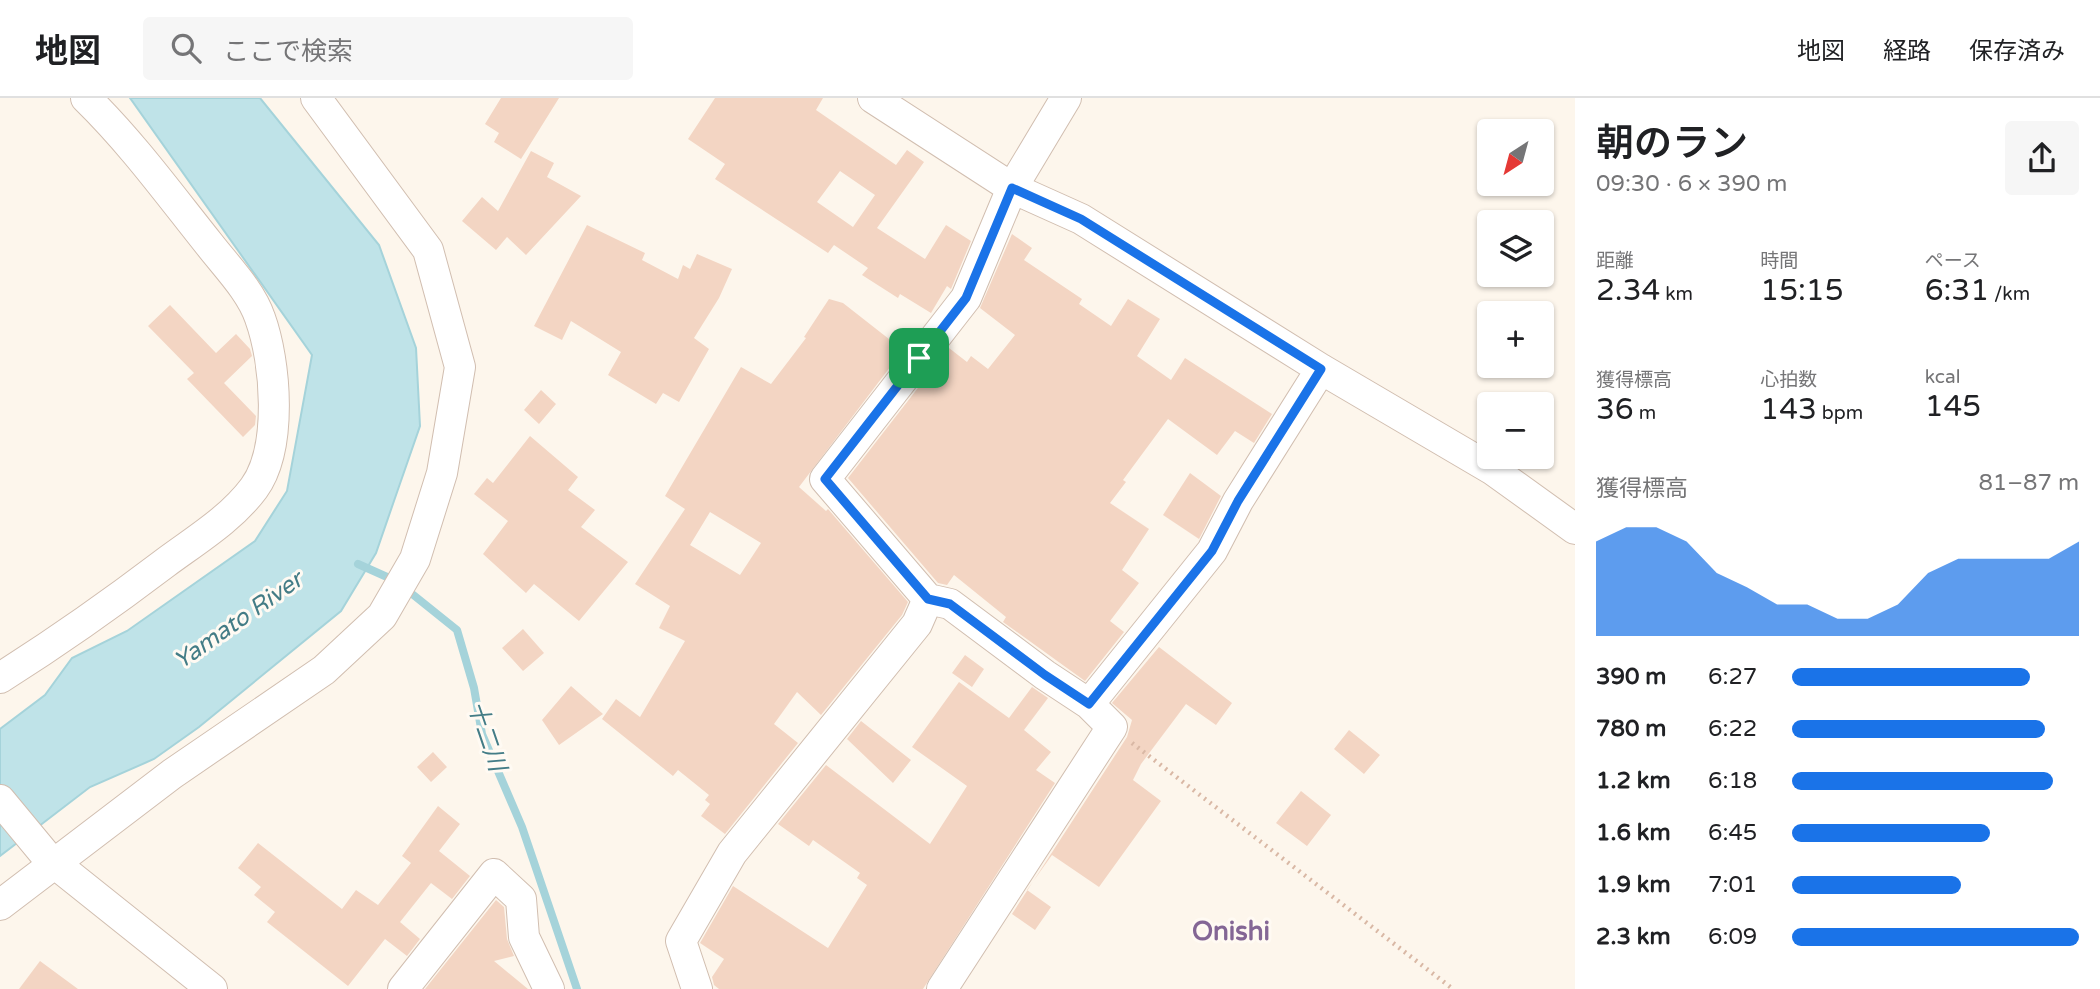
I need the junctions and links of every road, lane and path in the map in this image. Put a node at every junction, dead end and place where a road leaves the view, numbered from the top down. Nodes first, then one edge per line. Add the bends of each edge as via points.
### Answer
1 (86, 98) edge
2 (316, 98) edge
3 (873, 98) edge
4 (1066, 98) edge
5 (1012, 188) junction
6 (1321, 369) junction
7 (1575, 529) edge
8 (928, 599) junction
9 (0, 678) edge
10 (1089, 704) junction
11 (1112, 727) junction
12 (0, 800) edge
13 (52, 862) junction
14 (0, 905) edge
15 (212, 989) edge
16 (403, 989) edge
17 (549, 989) edge
18 (697, 989) edge
19 (942, 989) edge
20 (1453, 989) edge

1 - 9 street via 123,134 225,261 260,316 271,368 270,454 255,486 227,517 71,634
2 - 13 street via 428,250 460,367 442,473 415,559 382,616 324,670
3 - 5 street
4 - 5 street
5 - 6 street via 1081,219
5 - 8 street via 966,298 825,479
6 - 7 street via 1493,470
6 - 10 street via 1212,551
8 - 10 street via 950,604
8 - 18 street via 917,624 732,853 681,941
10 - 11 street
11 - 19 street
11 - 20 path
12 - 13 street
13 - 14 street
13 - 15 street
16 - 17 street via 495,874 521,899 524,937

